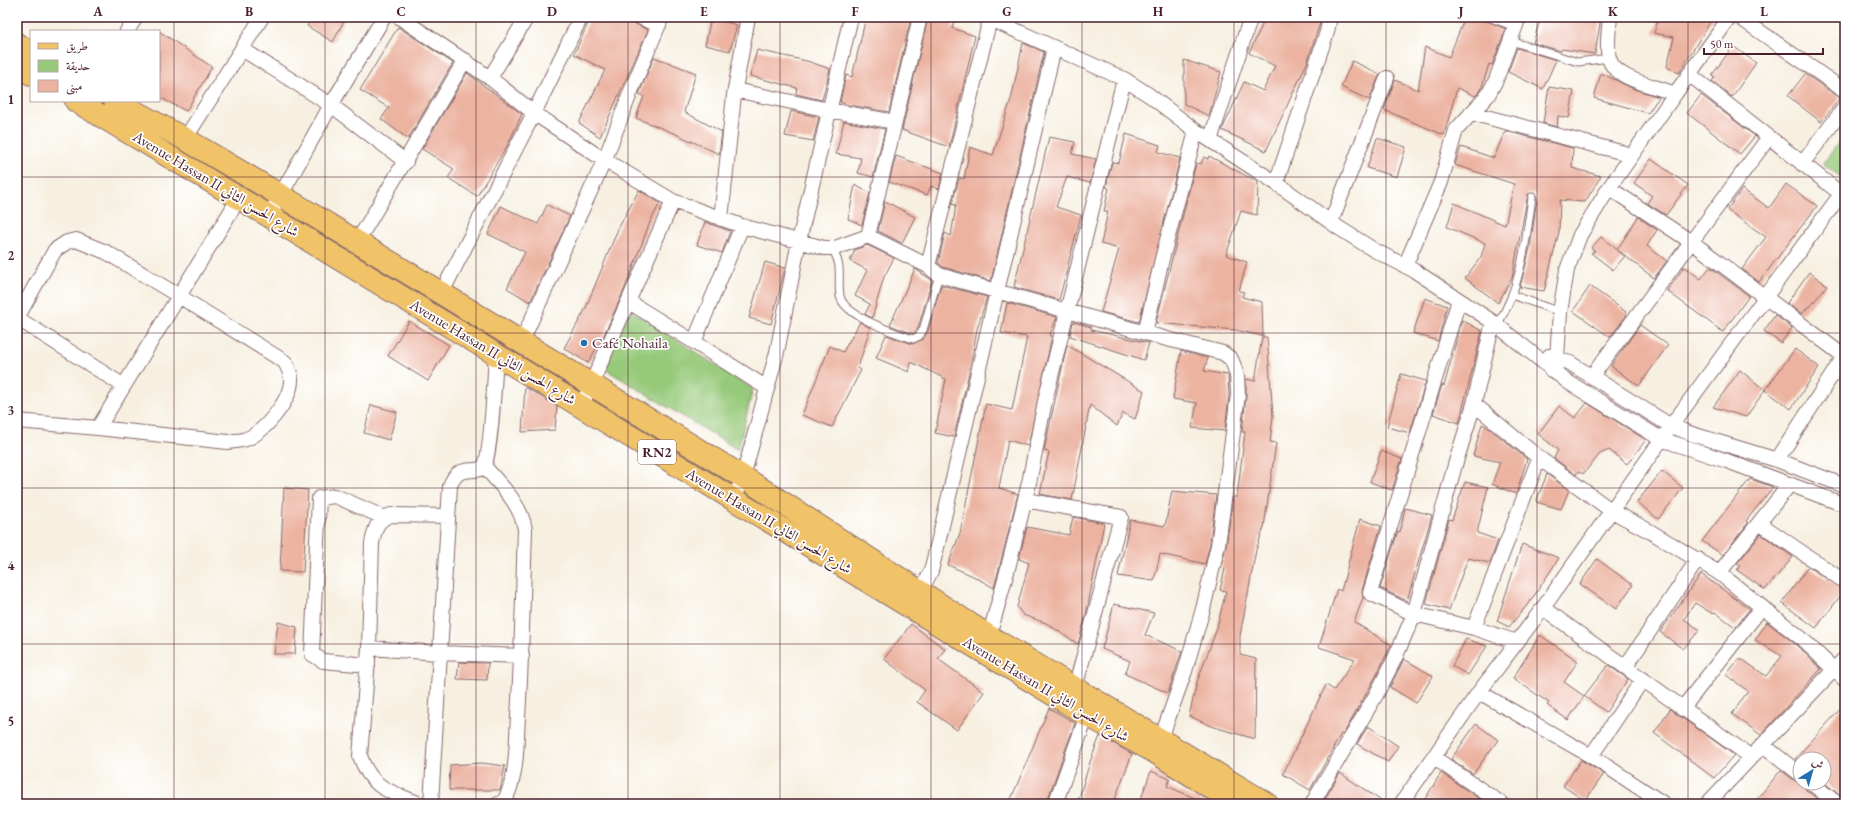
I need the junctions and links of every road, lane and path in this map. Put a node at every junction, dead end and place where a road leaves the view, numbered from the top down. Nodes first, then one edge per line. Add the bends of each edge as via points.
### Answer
1 (136, 17) edge
2 (262, 17) edge
3 (384, 17) edge
4 (399, 17) edge
5 (527, 17) edge
6 (580, 17) edge
7 (639, 17) edge
8 (748, 17) edge
9 (851, 17) edge
10 (920, 17) edge
11 (1251, 17) edge
12 (1330, 17) edge
13 (1488, 17) edge
14 (1610, 17) edge
15 (1730, 17) edge
16 (1739, 17) edge
17 (988, 18) edge
18 (661, 21) edge
19 (1517, 22) edge
20 (128, 30) edge
21 (1511, 42) junction
22 (17, 44) edge
23 (1054, 48) junction
24 (242, 49) junction
25 (30, 52) edge
26 (1609, 58) junction
27 (465, 60) junction
28 (17, 65) edge
29 (30, 73) edge
30 (1689, 74) junction
31 (490, 78) junction
32 (1387, 78) dead end
33 (1124, 79) junction
34 (735, 90) junction
35 (1845, 91) edge
36 (1675, 94) junction
37 (78, 102) edge
38 (117, 102) edge
39 (331, 105) junction
40 (1845, 107) edge
41 (829, 110) junction
42 (534, 113) junction
43 (1471, 113) junction
44 (895, 122) junction
45 (1196, 131) junction
46 (1769, 137) junction
47 (185, 139) junction
48 (1210, 140) junction
49 (1632, 155) junction
50 (605, 159) junction
51 (406, 162) junction
52 (1802, 164) junction
53 (1276, 183) junction
54 (1609, 188) junction
55 (280, 195) junction
56 (1843, 195) edge
57 (1532, 197) dead end
58 (239, 198) junction
59 (673, 201) junction
60 (269, 216) junction
61 (721, 219) junction
62 (1331, 222) junction
63 (742, 226) junction
64 (868, 236) junction
65 (799, 241) junction
66 (357, 242) junction
67 (1693, 243) junction
68 (832, 248) junction
69 (928, 266) junction
70 (1405, 266) junction
71 (939, 275) junction
72 (996, 292) junction
73 (441, 294) junction
74 (1512, 295) junction
75 (179, 296) junction
76 (1765, 297) junction
77 (1459, 300) junction
78 (628, 302) junction
79 (1066, 311) junction
80 (1560, 312) junction
81 (17, 318) edge
82 (1495, 324) junction
83 (1146, 333) junction
84 (694, 342) junction
85 (521, 343) junction
86 (496, 354) junction
87 (1845, 356) edge
88 (1554, 364) junction
89 (1592, 376) junction
90 (590, 385) junction
91 (124, 386) junction
92 (767, 388) junction
93 (1474, 404) junction
94 (581, 406) junction
95 (17, 421) edge
96 (1671, 426) junction
97 (98, 428) junction
98 (1661, 439) junction
99 (1539, 458) junction
100 (1777, 460) junction
101 (484, 466) junction
102 (743, 477) junction
103 (1790, 484) junction
104 (1845, 486) edge
105 (734, 500) junction
106 (1025, 500) junction
107 (1845, 505) edge
108 (1612, 511) junction
109 (448, 516) junction
110 (384, 517) junction
111 (1760, 523) junction
112 (1698, 559) junction
113 (1719, 573) junction
114 (1845, 582) edge
115 (916, 600) junction
116 (1762, 607) junction
117 (1543, 608) junction
118 (1414, 614) junction
119 (1474, 628) junction
120 (1517, 642) junction
121 (986, 644) junction
122 (369, 648) junction
123 (440, 653) junction
124 (522, 656) junction
125 (1845, 658) edge
126 (368, 665) junction
127 (1626, 666) junction
128 (1834, 670) junction
129 (1643, 679) junction
130 (1845, 680) edge
131 (1075, 688) junction
132 (1479, 692) junction
133 (1682, 709) junction
134 (1087, 715) junction
135 (1763, 745) junction
136 (1158, 746) junction
137 (1591, 756) junction
138 (1433, 757) junction
139 (1751, 758) junction
140 (1792, 768) edge
141 (1822, 791) edge
142 (420, 804) edge
143 (431, 804) edge
144 (498, 804) edge
145 (1055, 804) edge
146 (1236, 804) edge
147 (1267, 804) edge
148 (1312, 804) edge
149 (1401, 804) edge
150 (1502, 804) edge
151 (1664, 804) edge
152 (1709, 804) edge
153 (1838, 804) edge

1 - 20 street
2 - 24 street
3 - 39 street
4 - 27 street
5 - 31 street
6 - 42 street
7 - 18 street
8 - 34 street
9 - 41 street
10 - 44 street
11 - 48 street
12 - 53 street
13 - 19 lane
14 - 26 street
15 - 30 street
16 - 35 street
17 - 23 street
17 - 69 street
18 - 50 street
19 - 21 street
21 - 26 lane via 1578,62
21 - 43 street via 1488,95
22 - 25 main road
23 - 33 street
23 - 72 street
24 - 39 street
24 - 47 street
26 - 36 street via 1618,72
27 - 31 street
27 - 51 street
28 - 29 main road
30 - 36 street
30 - 46 street
31 - 42 street
32 - 62 street
33 - 45 street
33 - 79 street
34 - 41 street
34 - 61 street
36 - 49 street
37 - 58 main road, Avenue Hassan II شارع الحسن الثاني / RN2
38 - 47 main road, Avenue Hassan II شارع الحسن الثاني / RN2
39 - 51 street
39 - 55 street
40 - 52 street
41 - 44 street
41 - 65 street
42 - 50 street
42 - 73 street
43 - 49 street
43 - 70 street via 1456,130 1441,182
44 - 64 street
45 - 48 street
45 - 83 street via 1163,252
46 - 52 street
46 - 67 street
47 - 55 main road, Avenue Hassan II شارع الحسن الثاني / RN2
48 - 53 street
49 - 54 street
50 - 59 street
50 - 85 street
51 - 66 street
52 - 56 street
53 - 62 street
54 - 67 street
54 - 80 street via 1580,235 1571,256
55 - 60 street
55 - 66 main road, Avenue Hassan II شارع الحسن الثاني / RN2
56 - 76 street
57 - 74 lane via 1522,258
58 - 60 main road, Avenue Hassan II شارع الحسن الثاني / RN2
58 - 75 street
59 - 61 street
59 - 78 street
60 - 86 main road, Avenue Hassan II شارع الحسن الثاني / RN2
61 - 63 street
62 - 70 street via 1374,250
63 - 65 street
63 - 84 street
64 - 68 street
64 - 69 street
65 - 68 street
65 - 92 street via 777,352
66 - 73 main road, Avenue Hassan II شارع الحسن الثاني / RN2
67 - 76 street
67 - 89 street
68 - 71 lane via 841,274 840,296 846,307 874,324 913,339 919,336 922,330
69 - 71 street
70 - 77 street
71 - 72 street
72 - 79 street
72 - 115 street via 931,571
73 - 85 main road, Avenue Hassan II شارع الحسن الثاني / RN2
74 - 80 lane
74 - 82 lane
75 - 81 street via 106,252 76,240 67,242 55,250
75 - 91 street
75 - 97 street via 285,362 290,372 289,392 276,414 256,434 244,440 228,442
76 - 87 street
76 - 96 street
77 - 82 street
77 - 118 street via 1370,593
78 - 84 street
78 - 90 street
79 - 83 street
79 - 106 street
80 - 88 street
81 - 91 street
82 - 88 street via 1535,354
82 - 93 street
83 - 136 street via 1223,353 1231,359 1237,376 1238,395 1218,546 1201,616
84 - 92 street
85 - 90 main road, Avenue Hassan II شارع الحسن الثاني / RN2
86 - 94 main road, Avenue Hassan II شارع الحسن الثاني / RN2
86 - 101 street via 489,444
87 - 100 street
88 - 89 street
88 - 98 street via 1606,407
89 - 96 street
90 - 94 street
90 - 102 main road, Avenue Hassan II شارع الحسن الثاني / RN2
91 - 97 street
92 - 102 street
93 - 99 street
93 - 118 street
94 - 105 main road, Avenue Hassan II شارع الحسن الثاني / RN2
95 - 97 street
96 - 98 street
96 - 100 street
98 - 103 street
98 - 108 street
99 - 108 street
99 - 119 street
100 - 104 street
101 - 109 street via 480,469 466,470 454,478 450,486
101 - 124 street via 513,498 523,519
102 - 105 street
102 - 115 main road, Avenue Hassan II شارع الحسن الثاني / RN2
103 - 107 street
103 - 111 street
105 - 115 main road, Avenue Hassan II شارع الحسن الثاني / RN2
106 - 121 street
106 - 131 street via 1120,517
108 - 112 street
108 - 117 street
109 - 110 street
109 - 123 street
110 - 122 street via 375,527 372,543
110 - 126 street via 335,496 318,498 312,654 323,661
111 - 113 street
111 - 114 street
112 - 113 street
112 - 127 street
113 - 116 street
115 - 121 main road, Avenue Hassan II شارع الحسن الثاني / RN2
116 - 128 street via 1801,638
116 - 133 street
117 - 120 street
117 - 127 street
118 - 119 street
118 - 148 street via 1376,695
119 - 120 street
120 - 132 street
121 - 131 main road, Avenue Hassan II شارع الحسن الثاني / RN2
121 - 134 main road, Avenue Hassan II شارع الحسن الثاني / RN2
122 - 123 street
122 - 126 street
123 - 124 street
123 - 143 street
124 - 144 street via 512,783 503,803
125 - 128 street
126 - 142 street via 360,756 365,771 384,789
127 - 129 street
128 - 130 street
128 - 135 street
129 - 133 street
129 - 137 street
131 - 136 main road, Avenue Hassan II شارع الحسن الثاني / RN2
132 - 137 street
132 - 138 street
133 - 139 street
134 - 136 main road, Avenue Hassan II شارع الحسن الثاني / RN2
134 - 145 street
135 - 139 street
135 - 140 street
136 - 146 main road, Avenue Hassan II شارع الحسن الثاني / RN2
136 - 147 main road, Avenue Hassan II شارع الحسن الثاني / RN2
137 - 151 street
138 - 149 street
138 - 150 street
139 - 152 street
141 - 153 street

